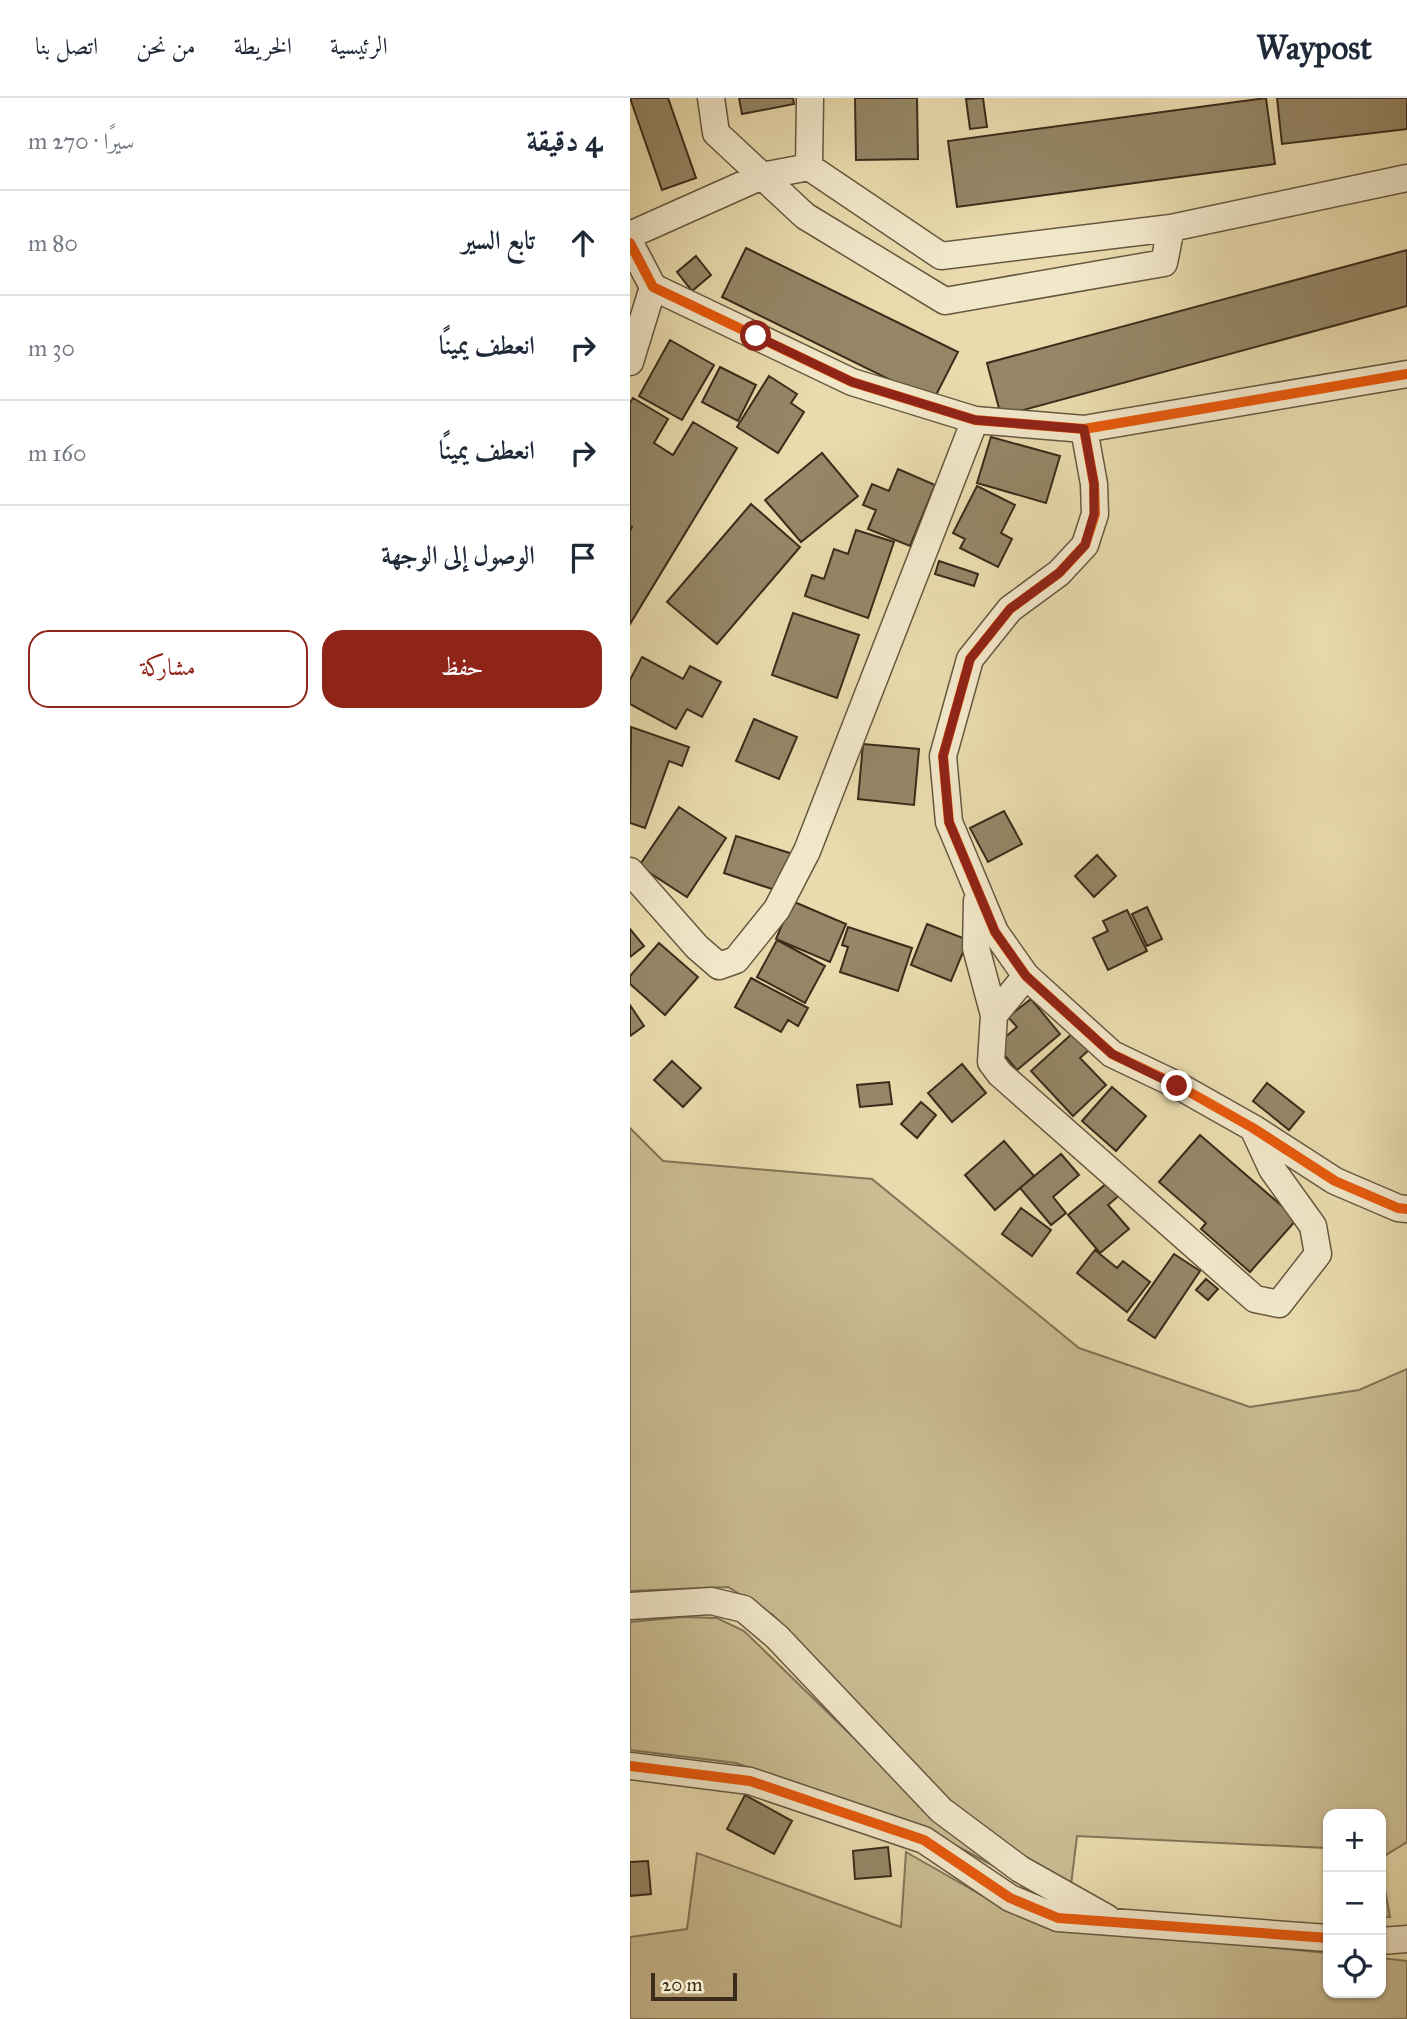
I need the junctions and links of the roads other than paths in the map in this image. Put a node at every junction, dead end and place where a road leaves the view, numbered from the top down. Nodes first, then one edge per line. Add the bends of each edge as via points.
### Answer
1 (711, 98) edge
2 (810, 98) edge
3 (809, 167) junction
4 (762, 176) junction
5 (1407, 178) edge
6 (1171, 228) junction
7 (630, 235) edge
8 (630, 243) edge
9 (653, 287) junction
10 (630, 362) edge
11 (1407, 374) edge
12 (975, 420) junction
13 (1084, 429) junction
14 (630, 871) edge
15 (978, 890) junction
16 (1026, 976) junction
17 (994, 1015) junction
18 (1253, 1128) junction
19 (1407, 1209) edge
20 (630, 1606) edge
21 (630, 1766) edge
22 (1111, 1921) junction
23 (1323, 1938) edge
24 (1407, 1939) edge
25 (1386, 1941) edge

1 - 4 street via 716,133
2 - 3 street
3 - 4 street
3 - 6 street via 941,256
4 - 6 street via 805,216 944,301 1164,263
4 - 7 street
5 - 6 street
8 - 9 street
9 - 10 street
9 - 12 street via 852,382
11 - 13 street
12 - 13 street
12 - 14 street via 807,851 777,909 736,960 719,967
13 - 15 street via 1094,484 1094,514 1085,545 1059,573 1010,609 970,659 943,756 949,822
15 - 16 street via 995,932
15 - 17 street via 976,948
16 - 17 street
16 - 18 street via 1112,1054
17 - 18 street via 991,1062 1000,1074 1255,1299 1279,1304 1318,1254 1313,1226 1272,1169
18 - 19 street via 1335,1181
20 - 22 street via 711,1601 744,1609 777,1637 942,1810 1020,1869
21 - 22 street via 750,1781 924,1840 1010,1898 1058,1918
22 - 23 street
24 - 25 street

